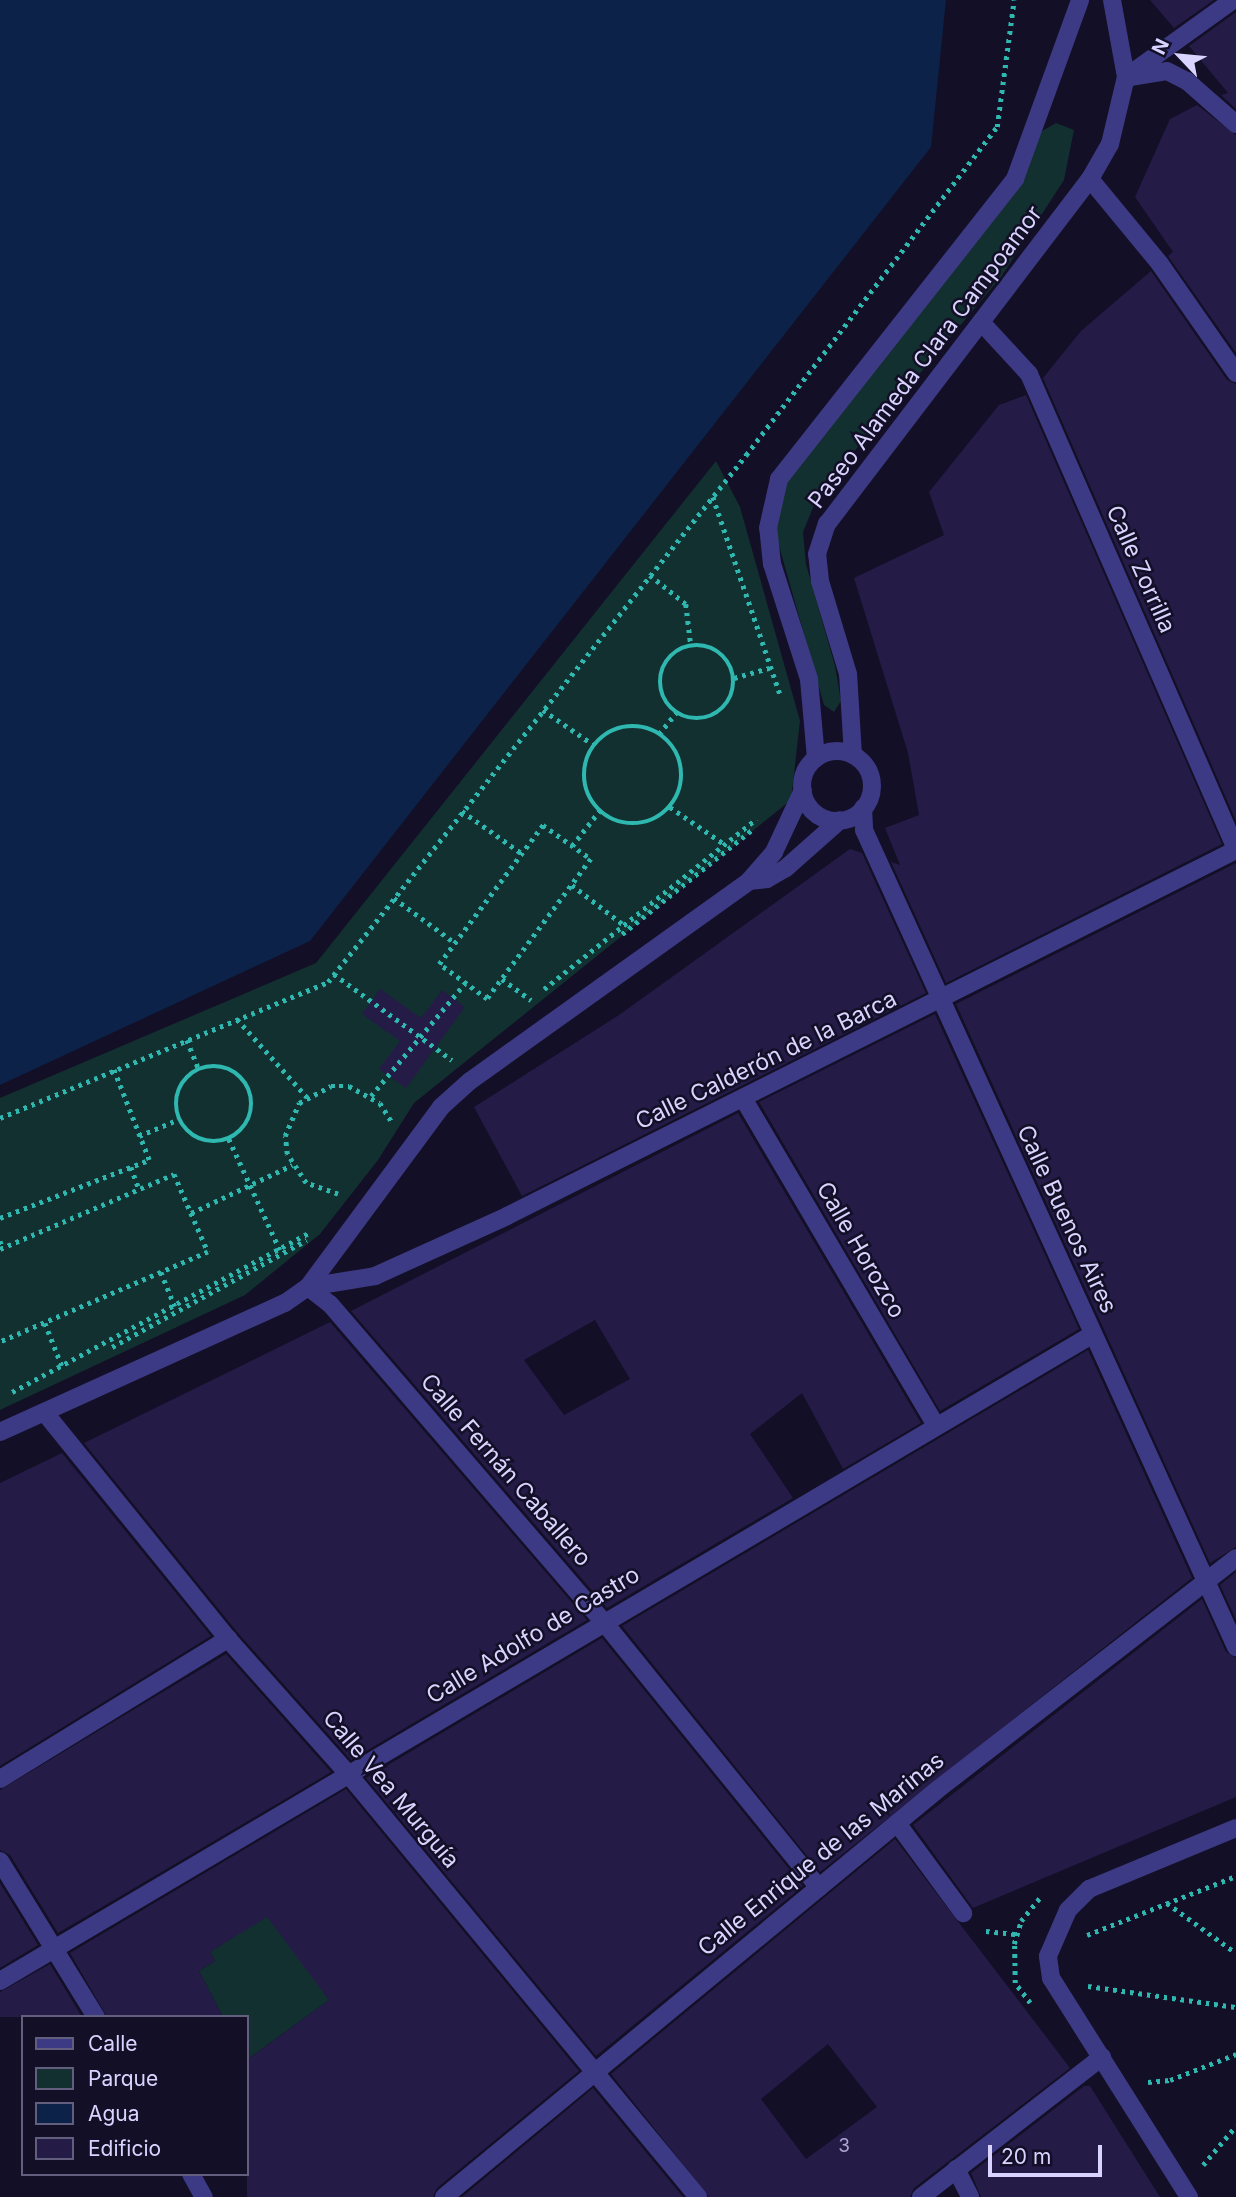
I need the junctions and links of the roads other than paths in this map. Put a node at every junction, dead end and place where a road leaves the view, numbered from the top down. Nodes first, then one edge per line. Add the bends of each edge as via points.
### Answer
1 (1080, 0) edge
2 (1112, 0) edge
3 (1233, 0) edge
4 (1126, 78) junction
5 (1236, 124) edge
6 (1090, 179) junction
7 (981, 322) junction
8 (1236, 373) edge
9 (853, 755) junction
10 (816, 758) junction
11 (803, 790) junction
12 (863, 808) junction
13 (840, 820) junction
14 (1236, 850) edge
15 (749, 881) junction
16 (941, 1002) junction
17 (743, 1098) junction
18 (308, 1287) junction
19 (1093, 1334) junction
20 (45, 1413) junction
21 (936, 1426) junction
22 (0, 1432) edge
23 (1236, 1558) edge
24 (1206, 1581) junction
25 (603, 1621) junction
26 (228, 1639) junction
27 (1236, 1647) edge
28 (349, 1775) junction
29 (0, 1779) edge
30 (897, 1823) junction
31 (1236, 1828) edge
32 (0, 1861) edge
33 (819, 1888) junction
34 (963, 1913) dead end
35 (55, 1948) junction
36 (0, 1981) edge
37 (95, 2015) edge
38 (1102, 2057) junction
39 (596, 2071) junction
40 (956, 2169) junction
41 (192, 2176) edge
42 (204, 2197) edge
43 (444, 2197) edge
44 (698, 2197) edge
45 (921, 2197) edge
46 (970, 2197) edge
47 (1189, 2197) edge

1 - 10 street, Paseo Alameda Clara Campoamor via 1015,179 779,479 768,528 772,564 809,679
2 - 4 street, Paseo Alameda Clara Campoamor
3 - 4 street
4 - 5 street via 1167,71 1187,81
4 - 6 street, Paseo Alameda Clara Campoamor via 1110,144
6 - 7 street, Paseo Alameda Clara Campoamor
6 - 8 street via 1160,264
7 - 9 street, Paseo Alameda Clara Campoamor via 827,524 817,554 820,581 848,674
7 - 14 street, Calle Zorrilla via 1029,373
9 - 10 street via 834,751
9 - 12 street via 871,779
10 - 11 street via 807,767
11 - 13 street via 813,811
11 - 15 street via 775,852
12 - 13 street
12 - 16 street, Calle Buenos Aires via 864,830
13 - 15 street via 786,868 767,879
14 - 16 street, Calle Calderón de la Barca
15 - 18 street via 470,1081 441,1107
16 - 17 street, Calle Calderón de la Barca
16 - 19 street, Calle Buenos Aires
17 - 18 street, Calle Calderón de la Barca via 375,1276
17 - 21 street, Calle Horozco
18 - 20 street via 285,1303
18 - 25 street, Calle Fernán Caballero via 330,1304
19 - 21 street, Calle Adolfo de Castro
19 - 24 street, Calle Buenos Aires
20 - 22 street
20 - 26 street, Calle Vea Murguía
21 - 25 street, Calle Adolfo de Castro
23 - 24 street, Calle Enrique de las Marinas
24 - 27 street, Calle Buenos Aires
24 - 30 street, Calle Enrique de las Marinas
25 - 28 street, Calle Adolfo de Castro
25 - 33 street, Calle Fernán Caballero
26 - 28 street, Calle Vea Murguía
26 - 29 street
28 - 35 street, Calle Adolfo de Castro
28 - 39 street, Calle Vea Murguía
30 - 33 street, Calle Enrique de las Marinas
30 - 34 street
31 - 38 street via 1089,1889 1068,1910 1048,1956 1051,1978
32 - 35 street
33 - 39 street, Calle Enrique de las Marinas
35 - 36 street, Calle Adolfo de Castro
35 - 37 street
38 - 40 street
38 - 47 street
39 - 43 street, Calle Enrique de las Marinas
39 - 44 street, Calle Vea Murguía
40 - 45 street
40 - 46 street
41 - 42 street

